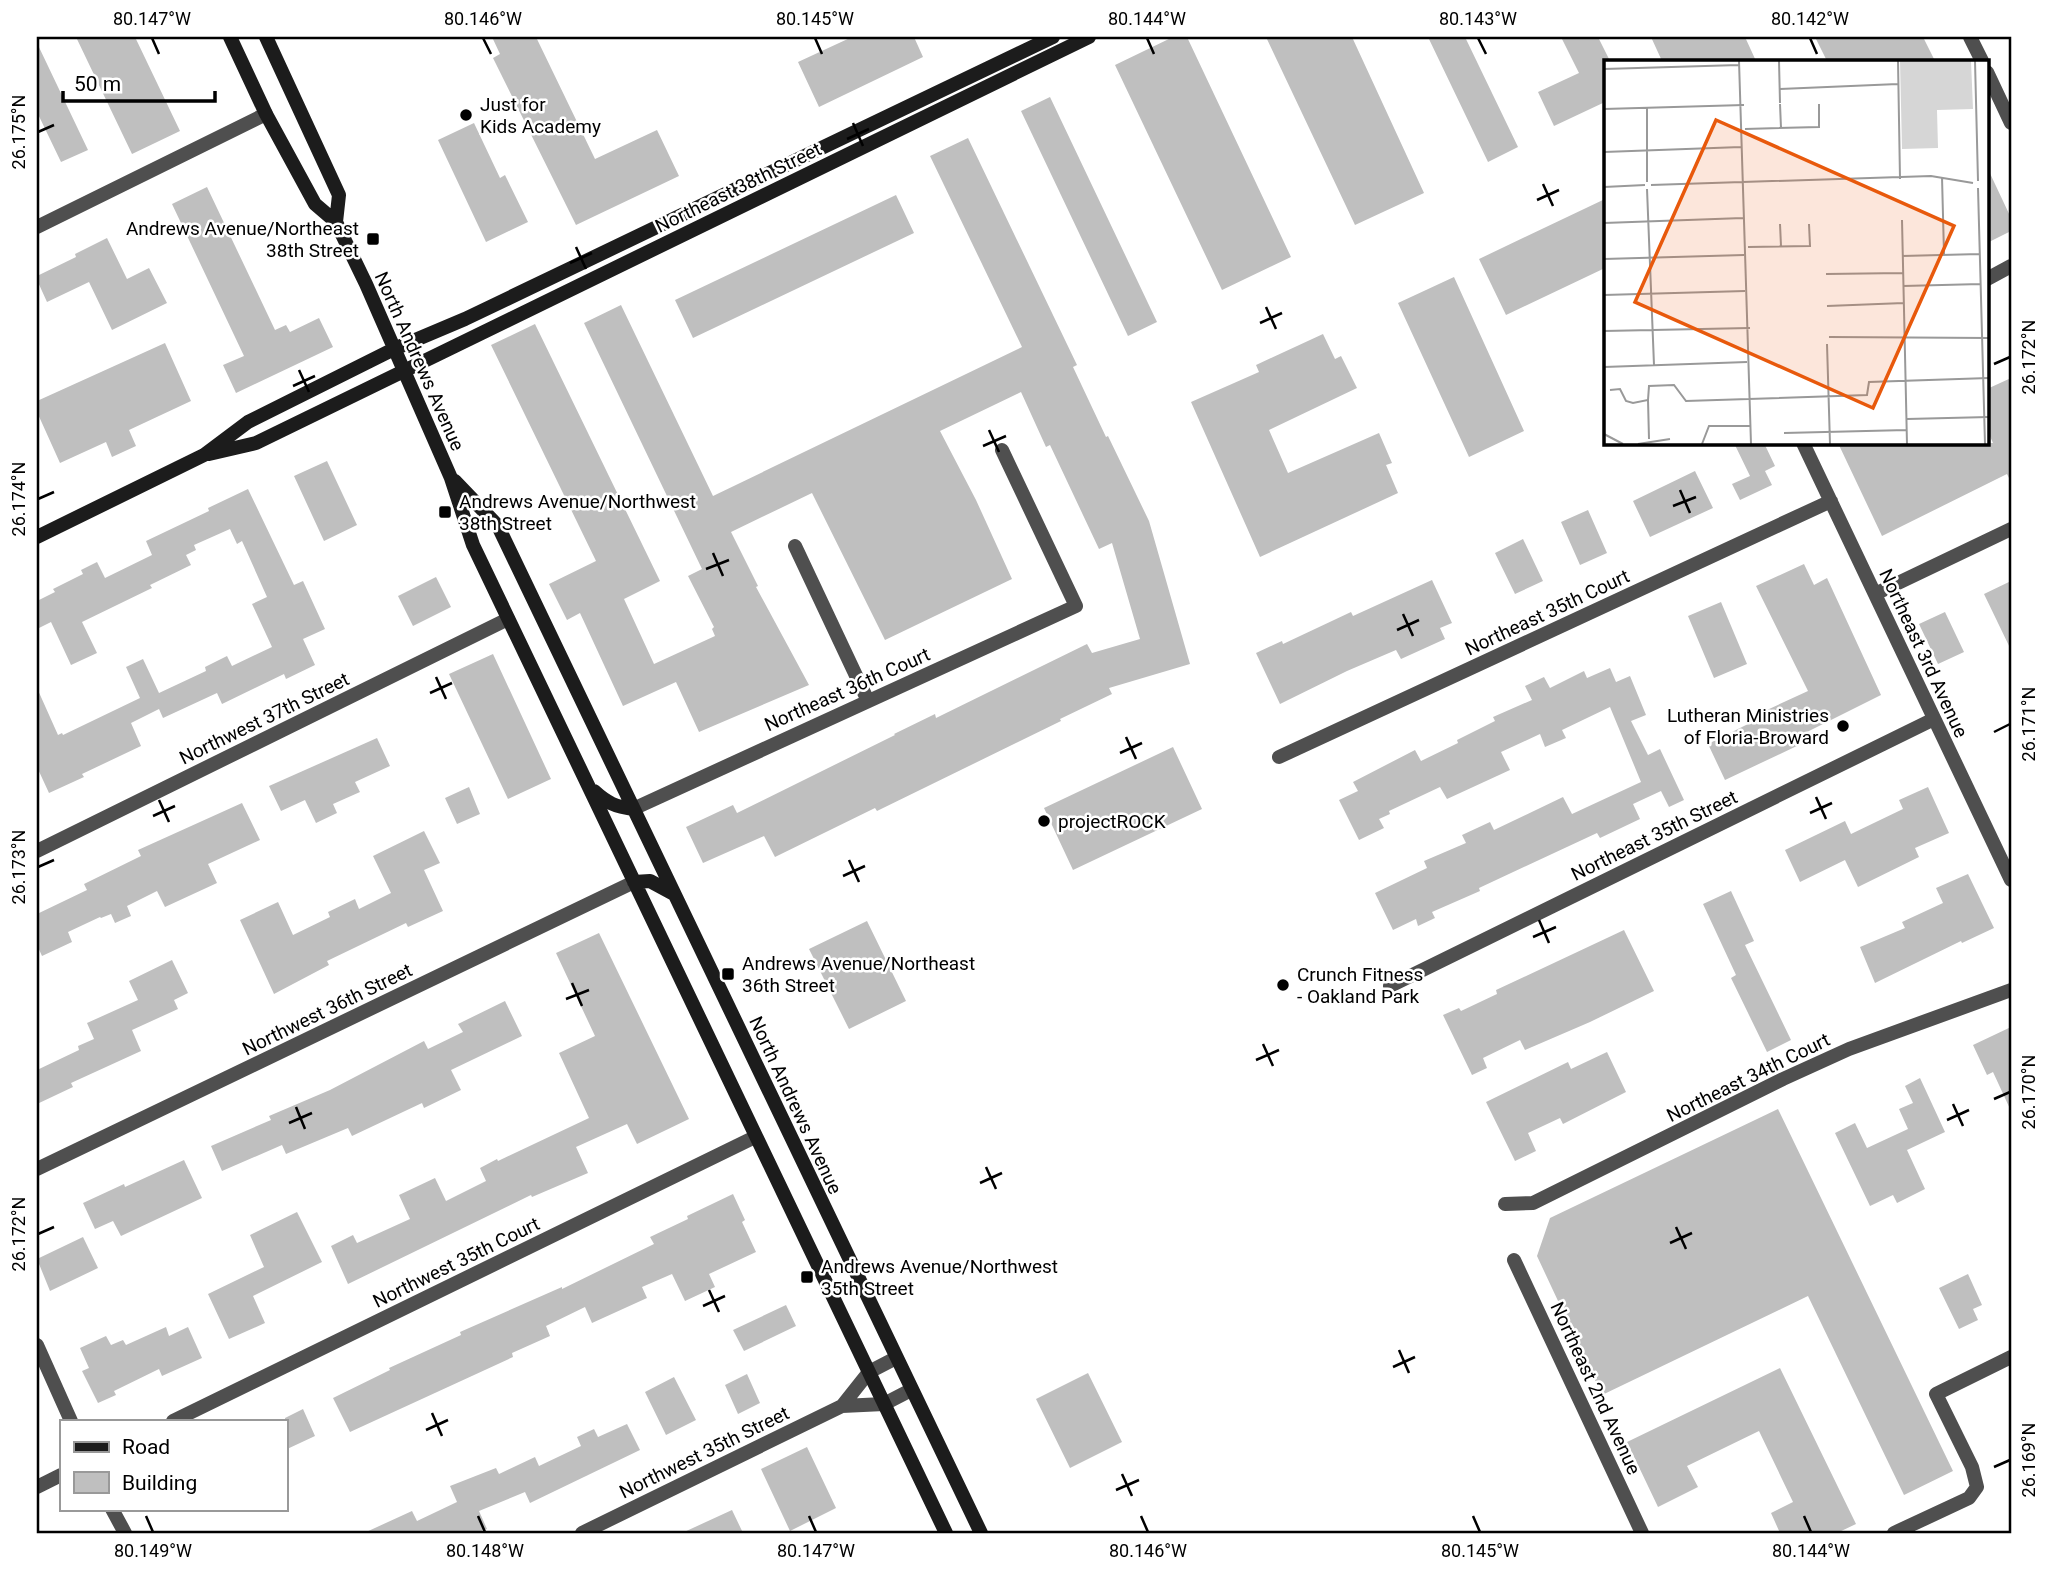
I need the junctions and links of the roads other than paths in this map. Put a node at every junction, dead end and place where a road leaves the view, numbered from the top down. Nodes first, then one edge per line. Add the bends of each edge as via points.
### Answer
1 (230, 37) edge
2 (266, 37) edge
3 (1052, 37) edge
4 (1089, 37) edge
5 (1970, 37) edge
6 (1982, 60) edge
7 (1988, 74) edge
8 (266, 114) junction
9 (2011, 123) edge
10 (336, 222) junction
11 (37, 227) edge
12 (2011, 266) edge
13 (1988, 278) edge
14 (394, 349) junction
15 (403, 372) junction
16 (1803, 444) edge
17 (1002, 450) dead end
18 (204, 455) junction
19 (452, 478) junction
20 (1831, 501) junction
21 (2011, 529) edge
22 (37, 537) edge
23 (795, 546) dead end
24 (1875, 594) junction
25 (508, 619) junction
26 (867, 701) junction
27 (1934, 719) junction
28 (1279, 757) dead end
29 (587, 786) junction
30 (633, 809) junction
31 (37, 851) edge
32 (2011, 880) edge
33 (634, 882) junction
34 (675, 895) junction
35 (1390, 986) dead end
36 (2011, 990) edge
37 (755, 1137) junction
38 (37, 1169) edge
39 (1505, 1204) dead end
40 (1514, 1260) dead end
41 (37, 1345) edge
42 (2011, 1357) edge
43 (896, 1358) junction
44 (869, 1373) junction
45 (911, 1390) junction
46 (884, 1404) junction
47 (842, 1406) junction
48 (71, 1420) edge
49 (175, 1420) edge
50 (60, 1476) edge
51 (37, 1487) edge
52 (114, 1510) edge
53 (125, 1533) edge
54 (582, 1533) edge
55 (946, 1533) edge
56 (981, 1533) edge
57 (1642, 1533) edge
58 (1894, 1533) edge

1 - 8 main road, North Andrews Avenue
2 - 10 main road, North Andrews Avenue via 339,195
3 - 14 main road, Northeast 38th Street
4 - 15 main road, Northeast 38th Street
5 - 6 street
7 - 9 street
8 - 10 main road, North Andrews Avenue via 315,204
8 - 11 street
10 - 14 main road, North Andrews Avenue
12 - 13 street
14 - 15 main road, North Andrews Avenue
14 - 18 main road, Northeast 38th Street via 248,422
15 - 18 main road, Northeast 38th Street via 256,443
15 - 19 main road, North Andrews Avenue
16 - 20 street, Northeast 3rd Avenue
17 - 26 street, Northeast 36th Court via 1076,606
18 - 22 main road
19 - 25 main road, North Andrews Avenue via 473,545
19 - 30 main road, North Andrews Avenue via 498,526
20 - 24 street, Northeast 3rd Avenue
20 - 28 street, Northeast 35th Court
21 - 24 street
23 - 26 street
24 - 27 street, Northeast 3rd Avenue
25 - 29 main road, North Andrews Avenue
25 - 31 street, Northwest 37th Street
26 - 30 street, Northeast 36th Court
27 - 32 street, Northeast 3rd Avenue
27 - 35 street, Northeast 35th Street
29 - 30 main road via 607,803
29 - 33 main road, North Andrews Avenue
30 - 34 main road, North Andrews Avenue
33 - 34 main road via 650,881
33 - 37 main road, North Andrews Avenue
33 - 38 street, Northwest 36th Street
34 - 43 main road, North Andrews Avenue
36 - 39 street, Northeast 34th Court via 1849,1049 1533,1203
37 - 44 main road, North Andrews Avenue
37 - 49 street, Northwest 35th Court
40 - 57 street, Northeast 2nd Avenue
41 - 48 street
42 - 58 street via 1936,1394 1977,1487 1969,1498
43 - 44 street, Northwest 35th Street
43 - 45 main road, North Andrews Avenue
44 - 46 main road, North Andrews Avenue
44 - 47 street, Northwest 35th Street
45 - 46 street, Northwest 35th Street
45 - 56 main road, North Andrews Avenue
46 - 47 street, Northwest 35th Street
46 - 55 main road, North Andrews Avenue
47 - 54 street, Northwest 35th Street
50 - 51 street
52 - 53 street

